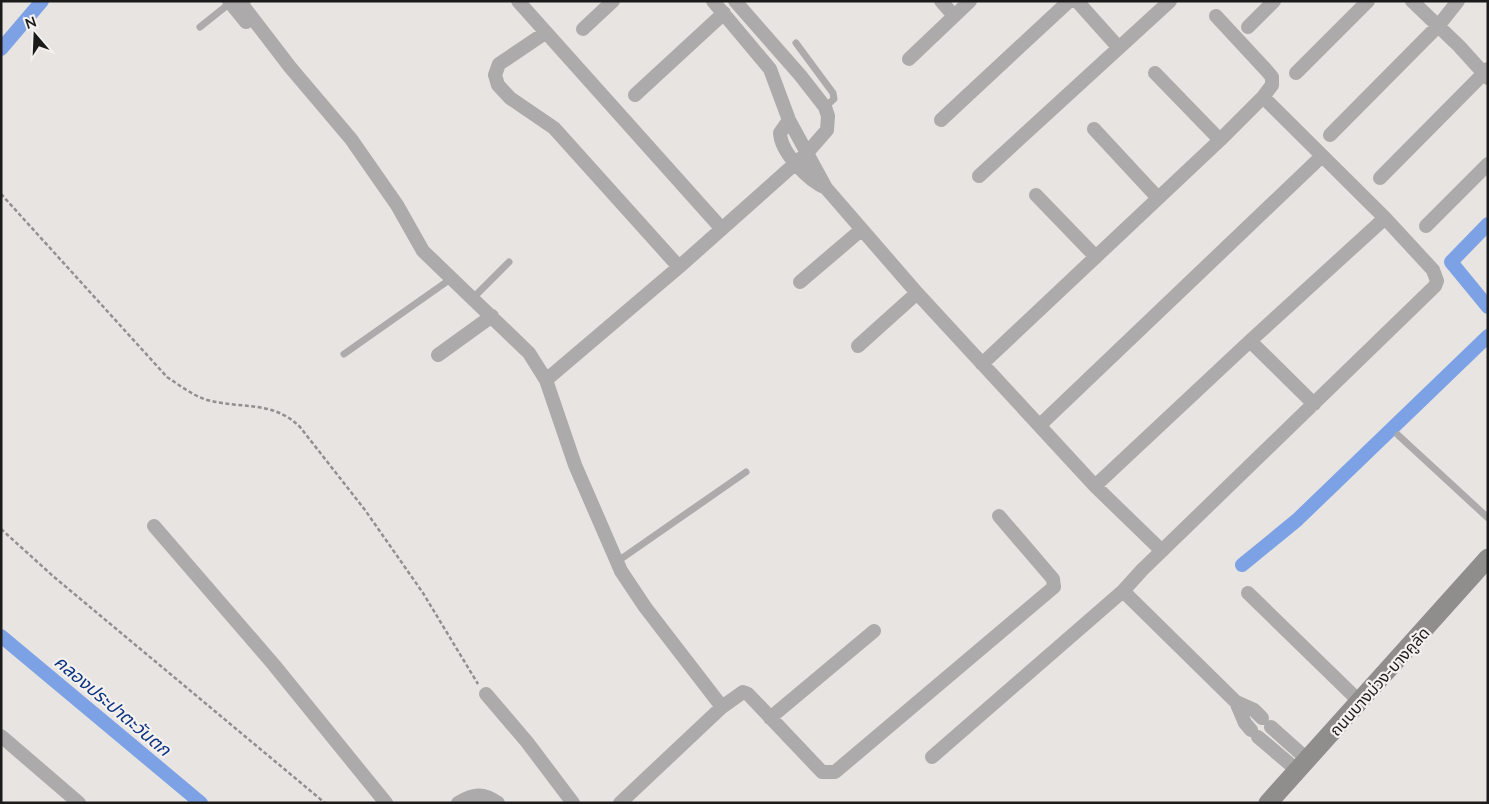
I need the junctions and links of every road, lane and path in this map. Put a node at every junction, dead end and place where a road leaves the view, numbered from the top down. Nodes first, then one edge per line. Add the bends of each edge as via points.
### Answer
1 (518, 1) edge
2 (613, 1) edge
3 (713, 1) edge
4 (735, 1) edge
5 (941, 1) edge
6 (970, 1) edge
7 (1069, 1) edge
8 (1076, 1) edge
9 (1170, 1) edge
10 (1274, 1) edge
11 (1368, 1) edge
12 (1412, 1) edge
13 (1458, 1) edge
14 (234, 2) edge
15 (724, 13) junction
16 (954, 16) junction
17 (1216, 16) dead end
18 (1439, 25) junction
19 (200, 27) dead end
20 (1248, 28) dead end
21 (583, 29) dead end
22 (545, 33) junction
23 (796, 43) dead end
24 (1119, 48) junction
25 (909, 58) dead end
26 (1154, 73) dead end
27 (1296, 73) dead end
28 (1486, 73) edge
29 (635, 95) dead end
30 (1263, 97) junction
31 (825, 107) junction
32 (789, 120) junction
33 (941, 120) dead end
34 (1094, 129) dead end
35 (1330, 135) dead end
36 (1220, 140) junction
37 (807, 153) junction
38 (1322, 156) junction
39 (795, 163) junction
40 (1488, 164) edge
41 (979, 176) dead end
42 (1380, 178) dead end
43 (826, 188) junction
44 (1, 194) edge
45 (1036, 195) dead end
46 (1158, 198) junction
47 (1385, 218) junction
48 (1426, 226) dead end
49 (722, 229) junction
50 (861, 230) junction
51 (1096, 257) junction
52 (509, 262) dead end
53 (679, 267) junction
54 (452, 278) junction
55 (800, 282) dead end
56 (917, 293) junction
57 (473, 298) junction
58 (492, 316) junction
59 (1250, 340) junction
60 (858, 346) dead end
61 (344, 354) dead end
62 (438, 355) dead end
63 (982, 364) junction
64 (546, 380) junction
65 (1314, 404) junction
66 (1040, 425) junction
67 (1398, 435) dead end
68 (746, 472) dead end
69 (1095, 486) junction
70 (999, 516) dead end
71 (1488, 518) edge
72 (154, 526) dead end
73 (1, 529) edge
74 (1162, 551) junction
75 (1488, 558) edge
76 (618, 560) junction
77 (1123, 591) junction
78 (1248, 594) dead end
79 (874, 631) dead end
80 (486, 694) joint
81 (1236, 702) junction
82 (1360, 702) junction
83 (722, 707) junction
84 (770, 718) junction
85 (1, 736) edge
86 (932, 757) dead end
87 (1303, 766) junction
88 (79, 803) edge
89 (325, 803) edge
90 (386, 803) edge
91 (458, 803) edge
92 (498, 803) edge
93 (573, 803) edge
94 (620, 803) edge
95 (1268, 803) edge

1 - 22 street
2 - 21 street
3 - 15 street
4 - 31 street
5 - 16 street
6 - 16 street
7 - 33 street
8 - 24 street
9 - 24 street
10 - 20 street
11 - 27 street
12 - 18 street
13 - 18 street
14 - 19 lane
14 - 54 street via 244,8 351,139 397,205 423,251
15 - 29 street
15 - 32 street via 770,69
16 - 25 street
17 - 30 street via 1272,77 1272,85
18 - 28 street
18 - 35 street
22 - 49 street
22 - 53 street via 500,64 495,74 498,84 510,98 554,128
23 - 31 lane via 833,93 834,99
24 - 41 street
26 - 36 street
28 - 42 street
30 - 36 street
30 - 38 street
31 - 37 street via 827,130
32 - 37 street
32 - 39 street via 780,138
34 - 46 street
36 - 46 street
37 - 39 street
37 - 43 street
38 - 47 street
38 - 66 street
39 - 43 street via 813,181
39 - 49 street
40 - 48 street
43 - 50 street
44 - 80 path via 168,376 206,400 277,410 300,427 365,510 423,593
45 - 51 street
46 - 51 street
47 - 59 street
47 - 65 street via 1433,270 1437,284
49 - 53 street
50 - 55 street
50 - 56 street
51 - 63 street
52 - 57 lane
53 - 64 street
54 - 57 street
54 - 61 lane
56 - 60 street
56 - 63 street
57 - 58 street
58 - 62 street
58 - 64 street via 529,354
59 - 65 street
59 - 69 street
63 - 66 street
64 - 76 street via 575,465
65 - 74 street
66 - 69 street
67 - 71 lane
68 - 76 lane
69 - 74 street
70 - 84 street via 1053,580 1052,589 836,772 822,772
72 - 90 street via 274,665
73 - 89 path
74 - 77 street
75 - 82 street, ถนนบางม่วง-บางคูลัด
76 - 83 street via 621,571 645,607
77 - 81 street
77 - 86 street
78 - 82 street
79 - 84 street
80 - 93 street
81 - 87 street via 1254,710
81 - 87 street via 1245,723 1255,733
82 - 87 street, ถนนบางม่วง-บางคูลัด
83 - 84 street via 745,692
83 - 94 street
85 - 88 street
87 - 95 street, ถนนบางม่วง-บางคูลัด
91 - 92 street via 480,794

